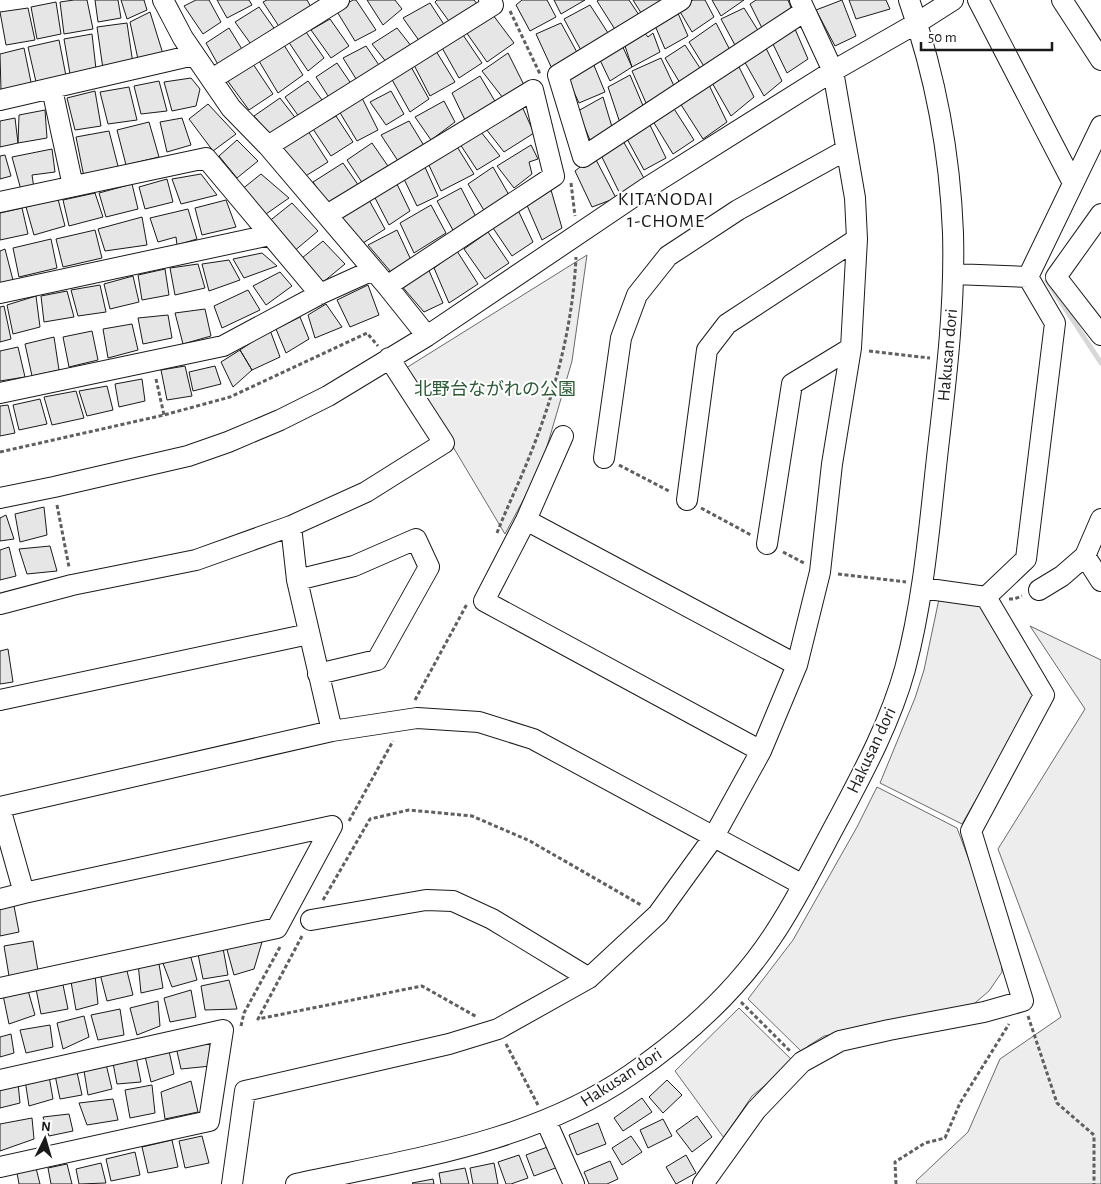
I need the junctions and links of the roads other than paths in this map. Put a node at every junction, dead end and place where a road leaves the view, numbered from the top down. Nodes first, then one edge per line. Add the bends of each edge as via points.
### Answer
1 (338, 0) edge
2 (490, 0) edge
3 (681, 0) edge
4 (909, 0) edge
5 (953, 0) edge
6 (978, 0) edge
7 (1062, 0) edge
8 (169, 3) edge
9 (803, 5) edge
10 (917, 23) junction
11 (194, 55) junction
12 (1101, 60) edge
13 (833, 71) junction
14 (212, 79) junction
15 (52, 89) junction
16 (0, 100) edge
17 (1101, 126) edge
18 (268, 146) junction
19 (846, 150) junction
20 (1073, 184) junction
21 (73, 186) junction
22 (0, 202) edge
23 (1101, 214) edge
24 (327, 215) junction
25 (270, 235) junction
26 (857, 238) junction
27 (373, 270) junction
28 (953, 274) junction
29 (1028, 276) junction
30 (387, 286) junction
31 (0, 293) edge
32 (320, 294) junction
33 (1101, 335) edge
34 (427, 336) junction
35 (851, 348) junction
36 (389, 358) junction
37 (0, 393) edge
38 (564, 436) dead end
39 (604, 458) road end
40 (0, 498) edge
41 (687, 500) road end
42 (1101, 519) edge
43 (526, 520) junction
44 (290, 526) junction
45 (767, 544) road end
46 (1085, 556) junction
47 (297, 580) junction
48 (1101, 581) edge
49 (922, 586) junction
50 (1039, 590) dead end
51 (986, 597) junction
52 (0, 604) edge
53 (309, 634) junction
54 (796, 666) junction
55 (318, 674) junction
56 (0, 700) edge
57 (332, 731) junction
58 (760, 751) junction
59 (0, 807) edge
60 (713, 838) junction
61 (802, 885) junction
62 (24, 893) junction
63 (0, 899) edge
64 (311, 920) road end
65 (589, 978) junction
66 (0, 988) edge
67 (0, 1080) edge
68 (546, 1121) junction
69 (1, 1164) edge
70 (232, 1184) edge
71 (296, 1184) edge
72 (574, 1184) edge
73 (703, 1184) edge

1 - 14 street
2 - 18 street via 493,5
3 - 9 street via 558,75 583,157
4 - 10 street, Hakusan dori
5 - 10 street
6 - 20 street
7 - 12 street
8 - 11 street
9 - 13 street
10 - 13 street
10 - 28 street, Hakusan dori via 944,141 953,232
11 - 14 street
11 - 15 street
13 - 19 street
13 - 34 street via 645,189
14 - 18 street via 231,108
15 - 16 street
15 - 21 street
17 - 20 street
18 - 24 street
19 - 26 street via 855,198
19 - 39 street via 738,210 668,256 637,295 621,338
20 - 29 street
21 - 22 street
21 - 25 street via 206,158
23 - 33 street via 1056,277
24 - 27 street
24 - 30 street via 533,90 554,176
25 - 31 street
25 - 32 street
26 - 35 street
26 - 41 street via 727,324 707,350
27 - 30 street
27 - 32 street
28 - 29 street
28 - 49 street, Hakusan dori via 948,360
29 - 51 street via 1055,324 1026,559
30 - 34 street
32 - 37 street via 223,346
34 - 36 street
35 - 45 street via 792,384
35 - 54 street via 832,464 820,572
36 - 40 street via 328,396 228,442 188,456
36 - 44 street via 444,443 366,492
38 - 43 street
42 - 46 street
43 - 54 street
43 - 58 street via 484,601
44 - 47 street
44 - 52 street via 196,560 72,585
46 - 48 street
46 - 50 street
47 - 53 street
47 - 55 street via 354,566 416,539 429,567 377,660
49 - 51 street
49 - 61 street, Hakusan dori via 904,672 883,728
51 - 73 street via 1044,695 971,831 1018,1003 840,1040 802,1062 756,1110
53 - 55 street
53 - 56 street
54 - 58 street
55 - 57 street
57 - 59 street
57 - 60 street via 418,718 479,722 533,739
58 - 60 street
59 - 62 street
60 - 61 street
60 - 65 street via 658,914
61 - 68 street, Hakusan dori via 775,934 730,991 631,1075 594,1098
62 - 63 street
62 - 66 street via 332,826 277,928
64 - 65 street via 426,900 453,901 492,918
65 - 70 street via 498,1029 449,1044 245,1091
67 - 69 street via 223,1030 209,1120
68 - 71 street, Hakusan dori via 465,1147
68 - 72 street

